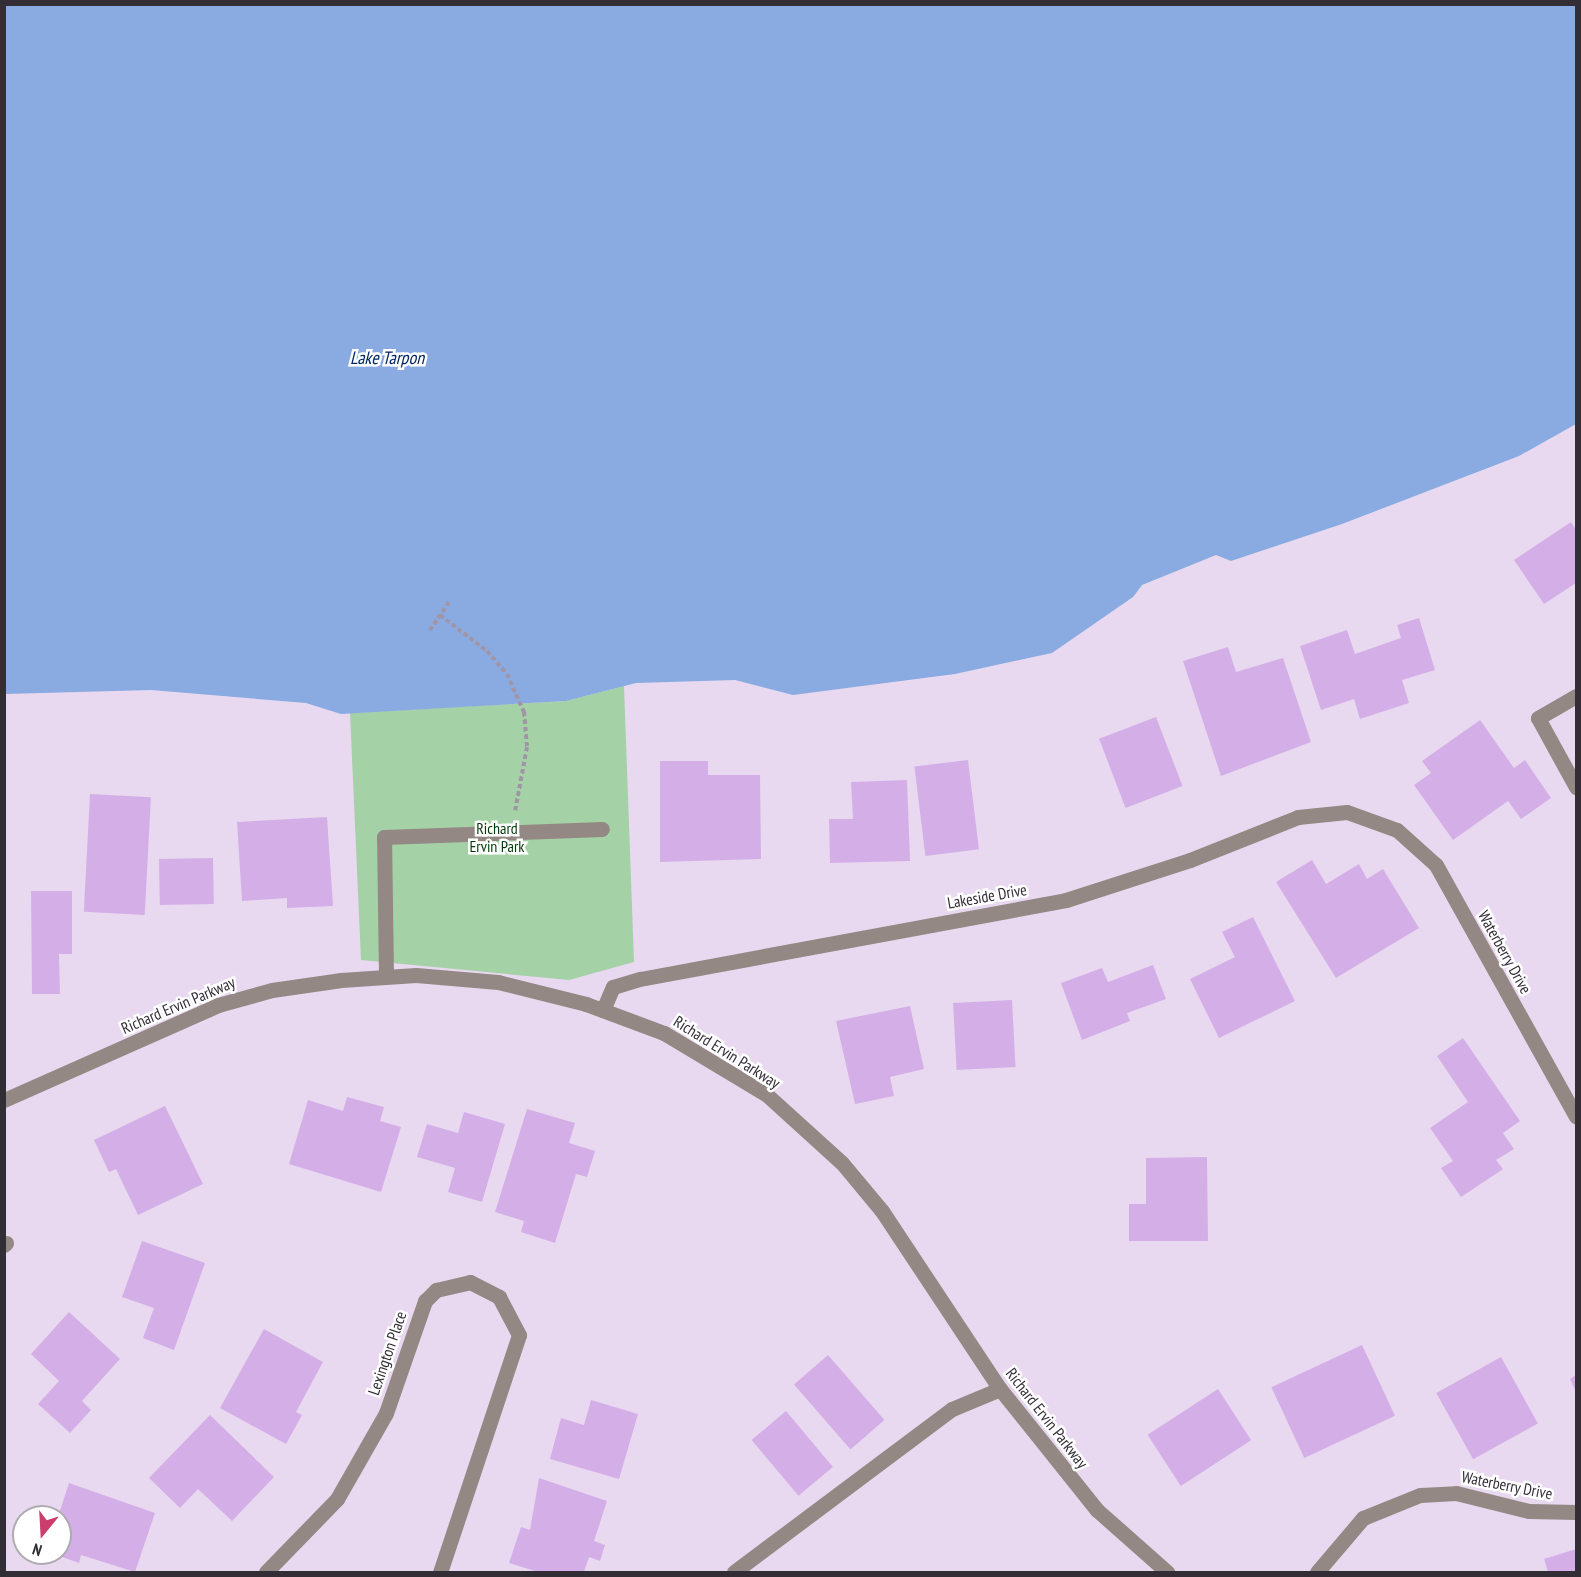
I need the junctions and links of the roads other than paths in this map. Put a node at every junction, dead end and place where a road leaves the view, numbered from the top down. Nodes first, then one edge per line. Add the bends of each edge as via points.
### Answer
1 (1576, 696) edge
2 (1576, 788) edge
3 (1383, 824) joint
4 (602, 829) dead end
5 (386, 976) junction
6 (603, 1010) junction
7 (4, 1100) edge
8 (1576, 1117) edge
9 (1000, 1389) junction
10 (1576, 1512) edge
11 (266, 1572) edge
12 (441, 1572) edge
13 (734, 1572) edge
14 (1167, 1572) edge
15 (1317, 1572) edge

1 - 2 street via 1538,718
3 - 6 street, Lakeside Drive via 1347,812 1309,814 1066,900 640,979 613,987
3 - 8 street, Waterberry Drive via 1417,844 1436,865
4 - 5 street via 384,837
5 - 6 street, Richard Ervin Parkway via 498,982
5 - 7 street, Richard Ervin Parkway via 272,990 218,1005
6 - 9 street, Richard Ervin Parkway via 664,1033 708,1057 767,1095 819,1138 882,1211
9 - 13 street via 952,1409
9 - 14 street, Richard Ervin Parkway via 1097,1510
10 - 15 street, Waterberry Drive via 1529,1511 1456,1493 1420,1495 1364,1518
11 - 12 street, Lexington Place via 337,1499 386,1413 424,1301 436,1290 470,1282 499,1297 519,1335

